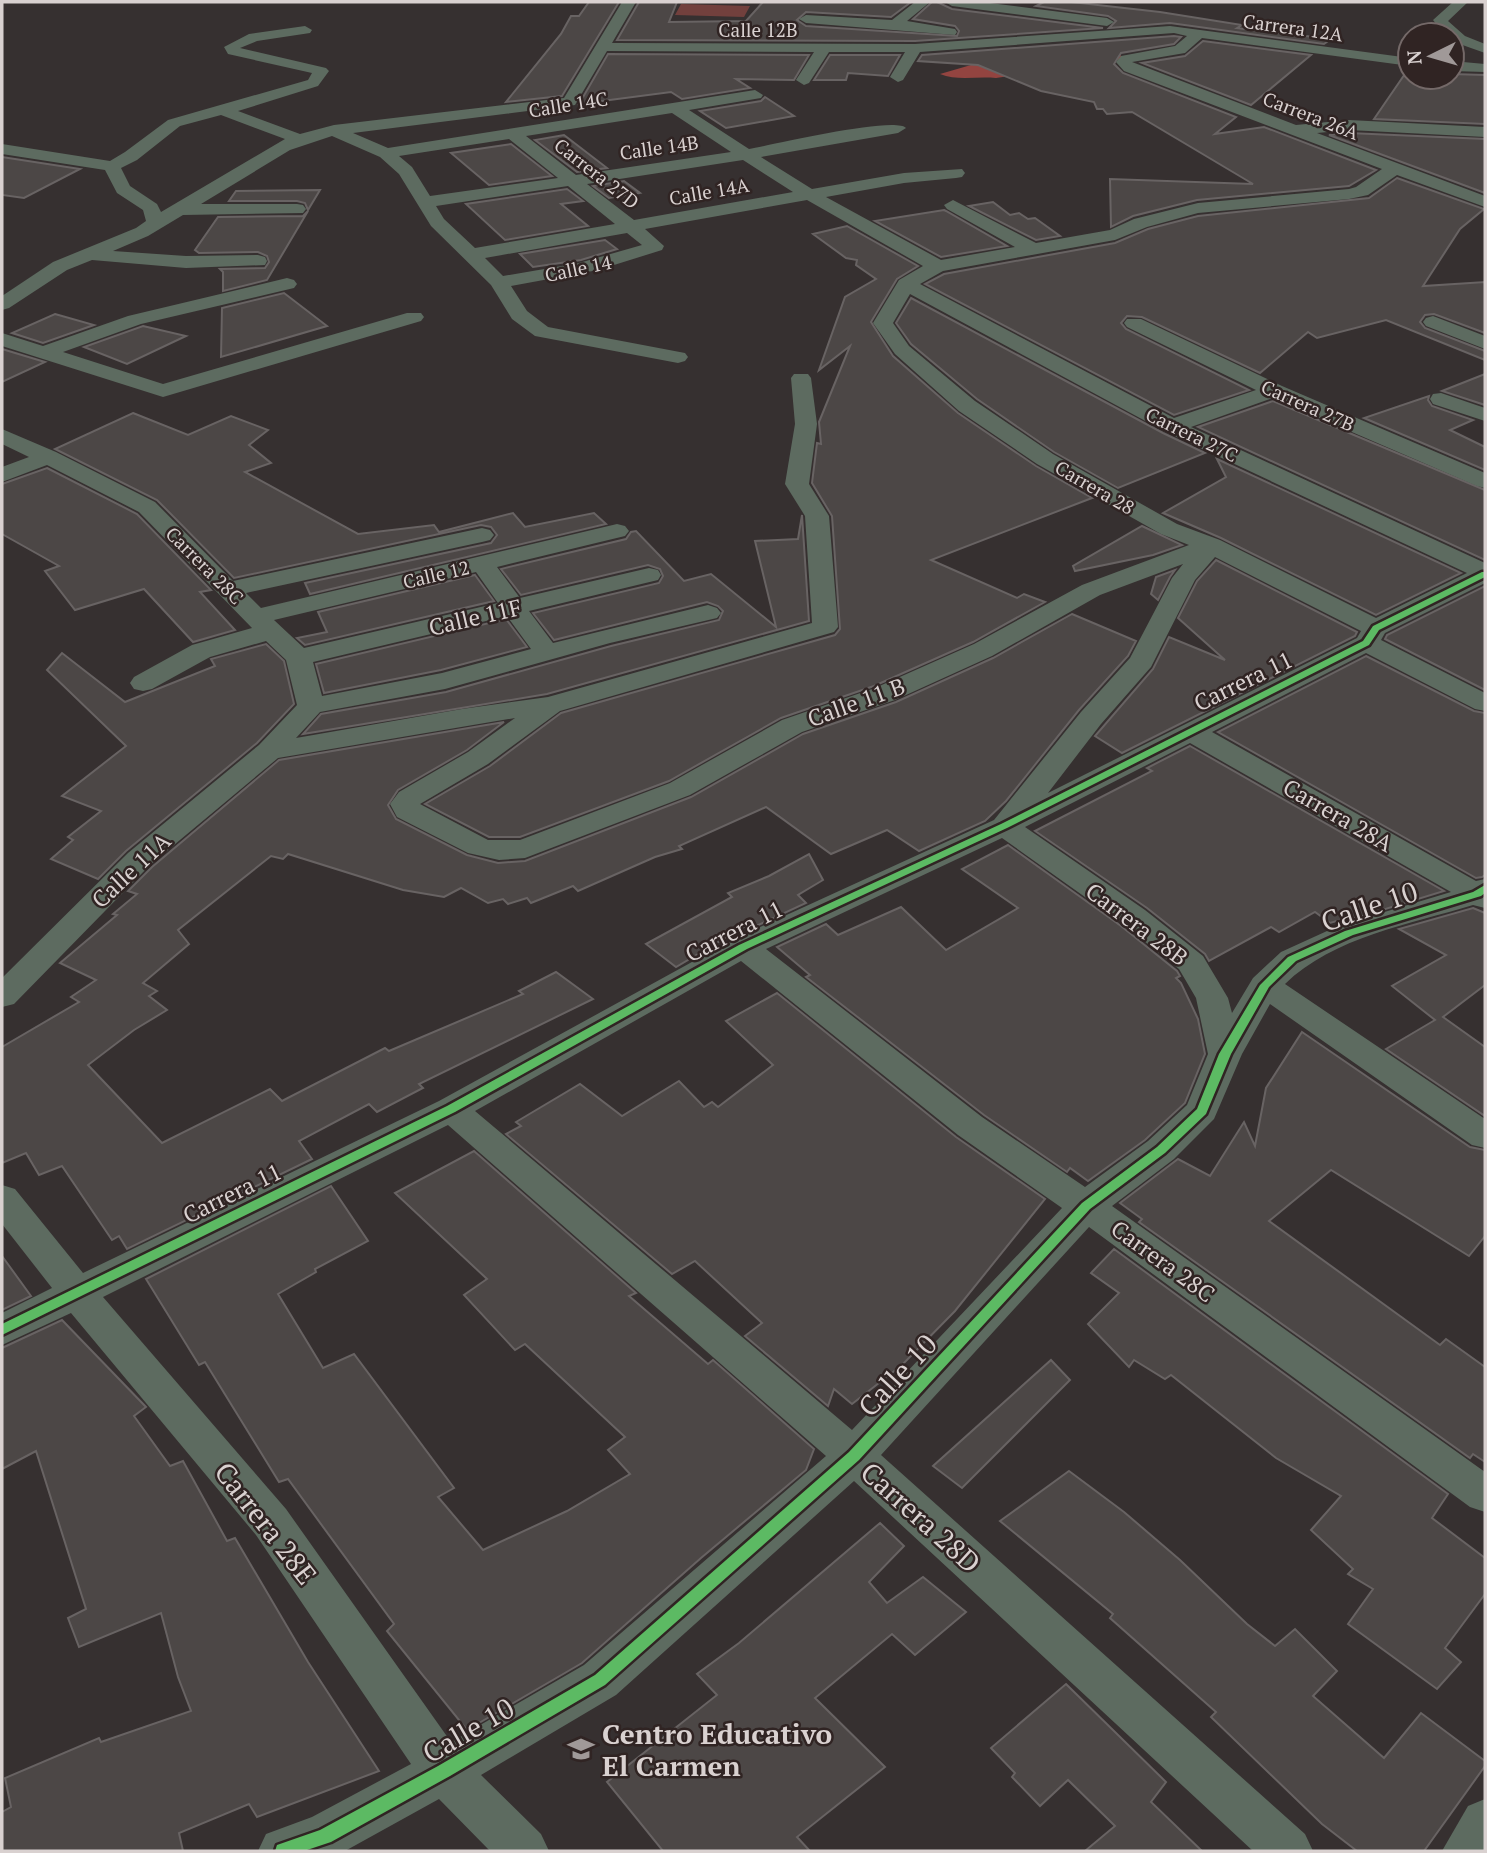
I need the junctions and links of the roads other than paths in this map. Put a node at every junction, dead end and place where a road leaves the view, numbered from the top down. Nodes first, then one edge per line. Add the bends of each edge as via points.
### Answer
1 (629, 2) edge
2 (819, 2) edge
3 (923, 2) edge
4 (952, 2) edge
5 (1461, 2) edge
6 (1026, 10) junction
7 (895, 24) junction
8 (306, 30) dead end
9 (993, 30) junction
10 (1170, 30) junction
11 (1198, 34) junction
12 (1017, 41) junction
13 (600, 47) junction
14 (824, 48) junction
15 (915, 48) junction
16 (1485, 49) edge
17 (1396, 60) edge
18 (1466, 67) edge
19 (1485, 68) edge
20 (898, 77) dead end
21 (804, 80) dead end
22 (755, 95) dead end
23 (677, 109) junction
24 (224, 111) junction
25 (898, 128) dead end
26 (334, 130) junction
27 (1293, 130) junction
28 (1485, 132) edge
29 (513, 134) junction
30 (292, 142) junction
31 (363, 142) junction
32 (2, 149) edge
33 (386, 153) junction
34 (746, 155) junction
35 (112, 166) junction
36 (1394, 169) junction
37 (956, 173) dead end
38 (572, 180) junction
39 (811, 194) junction
40 (1483, 200) edge
41 (426, 202) junction
42 (953, 205) dead end
43 (298, 209) dead end
44 (180, 210) junction
45 (155, 222) junction
46 (632, 226) junction
47 (655, 246) joint
48 (1031, 248) junction
49 (91, 255) junction
50 (469, 255) junction
51 (258, 261) dead end
52 (938, 266) junction
53 (499, 282) junction
54 (287, 284) dead end
55 (906, 284) junction
56 (2, 304) edge
57 (414, 317) dead end
58 (1433, 322) dead end
59 (1134, 323) dead end
60 (2, 339) edge
61 (1485, 343) edge
62 (44, 352) junction
63 (678, 357) dead end
64 (801, 378) dead end
65 (1274, 391) junction
66 (1441, 399) dead end
67 (1485, 415) edge
68 (1172, 426) junction
69 (2, 436) edge
70 (48, 457) junction
71 (2, 475) edge
72 (1485, 481) edge
73 (617, 531) dead end
74 (482, 535) dead end
75 (1211, 545) junction
76 (482, 564) junction
77 (1485, 573) edge
78 (649, 575) dead end
79 (230, 589) junction
80 (516, 607) junction
81 (708, 613) dead end
82 (263, 624) junction
83 (1371, 636) junction
84 (548, 654) junction
85 (299, 657) junction
86 (143, 683) dead end
87 (1485, 703) edge
88 (550, 705) junction
89 (311, 706) junction
90 (1190, 731) junction
91 (269, 751) junction
92 (1004, 826) junction
93 (1482, 894) edge
94 (743, 947) junction
95 (1265, 985) junction
96 (2, 997) edge
97 (1224, 1054) junction
98 (452, 1109) junction
99 (1485, 1136) edge
100 (2, 1198) edge
101 (1086, 1206) junction
102 (76, 1292) junction
103 (2, 1330) edge
104 (854, 1456) junction
105 (1485, 1495) edge
106 (444, 1771) junction
107 (1485, 1822) edge
108 (283, 1851) edge
109 (524, 1851) edge
110 (1288, 1851) edge
111 (1467, 1851) edge

1 - 13 street
2 - 7 street via 806,19
3 - 7 street
4 - 6 street
5 - 16 street via 1440,20 1463,41
6 - 9 street
6 - 10 street
7 - 9 street
8 - 24 street via 254,37 231,47 250,56 321,71 313,83
9 - 12 street
10 - 11 street, Carrera 12A
10 - 12 street
11 - 17 street, Carrera 12A
11 - 27 street, Carrera 26A via 1180,50 1123,62
12 - 15 street, Calle 12B
13 - 14 street, Calle 12B
13 - 26 street via 569,102
14 - 15 street, Calle 12B
14 - 21 street
15 - 20 street
18 - 19 street
22 - 23 street, Calle 14C
23 - 29 street, Calle 14C
23 - 34 street
24 - 30 street
24 - 35 street via 174,123
25 - 34 street, Calle 14B
26 - 30 street
26 - 31 street
27 - 28 street via 1349,125
27 - 36 street, Carrera 26A
29 - 33 street, Calle 14C
29 - 38 street, Carrera 27D
30 - 31 street
30 - 44 street
31 - 33 street
32 - 35 street
33 - 41 street via 406,171
34 - 38 street, Calle 14B
34 - 39 street
35 - 45 street via 123,190 151,208
36 - 40 street, Carrera 26A
36 - 48 street via 1362,191 1349,194 1204,209 1132,226 1115,235
37 - 39 street, Calle 14A
38 - 41 street, Calle 14B
38 - 46 street, Carrera 27D
39 - 46 street, Calle 14A
39 - 52 street
41 - 50 street via 437,222
42 - 48 street
43 - 44 street
44 - 45 street
45 - 49 street
46 - 47 street, Carrera 27D
46 - 50 street, Calle 14A
47 - 53 street, Calle 14 via 570,272
48 - 52 street
49 - 51 street via 186,262
49 - 56 street via 60,266
50 - 53 street
52 - 55 street
53 - 63 street via 519,315 542,332
54 - 62 street via 135,320
55 - 68 street, Carrera 27C
55 - 75 street, Carrera 28 via 883,323 902,350 967,406 1045,458 1169,529
57 - 62 street via 163,391
58 - 61 street
59 - 65 street, Carrera 27B
60 - 62 street
64 - 88 street via 806,424 797,484 817,516 825,626
65 - 68 street
65 - 72 street, Carrera 27B
66 - 67 street
68 - 77 street, Carrera 27C
69 - 70 street, Carrera 28C
70 - 71 street
70 - 79 street, Carrera 28C via 147,507
73 - 76 street, Calle 12
74 - 79 street
75 - 83 street, Carrera 28
75 - 88 street, Calle 11 B via 1091,590 983,650 885,694 792,726 680,789 525,849 499,851 467,841 407,811 409,797 478,758
75 - 92 street via 1184,578 1142,661
76 - 80 street
76 - 82 street, Calle 12
77 - 83 street, Carrera 11
78 - 80 street, Calle 11F
79 - 82 street, Carrera 28C
80 - 84 street
80 - 85 street, Calle 11F
81 - 84 street
82 - 85 street, Carrera 28C
82 - 86 street, Calle 12
83 - 87 street, Carrera 28
83 - 90 street, Carrera 11
84 - 89 street via 445,681
85 - 89 street
88 - 91 street
89 - 91 street
90 - 92 street, Carrera 11
90 - 93 street, Carrera 28A
91 - 96 street, Calle 11A via 139,859
92 - 94 street, Carrera 11
92 - 97 street, Carrera 28B via 1192,963 1212,998
93 - 95 street, Calle 10 via 1349,933 1292,959
94 - 98 street, Carrera 11
94 - 101 street, Carrera 28C via 970,1126
95 - 97 street, Calle 10
95 - 99 street
97 - 101 street, Calle 10 via 1202,1111 1161,1150
98 - 102 street, Carrera 11
98 - 104 street, Carrera 28D
100 - 102 street, Carrera 28E
101 - 104 street, Calle 10
101 - 105 street, Carrera 28C
102 - 103 street, Carrera 11
102 - 106 street, Carrera 28E via 271,1522
104 - 106 street, Calle 10 via 600,1680
104 - 110 street, Carrera 28D
106 - 108 street, Calle 10 via 325,1836
106 - 109 street, Carrera 28E
107 - 111 street

